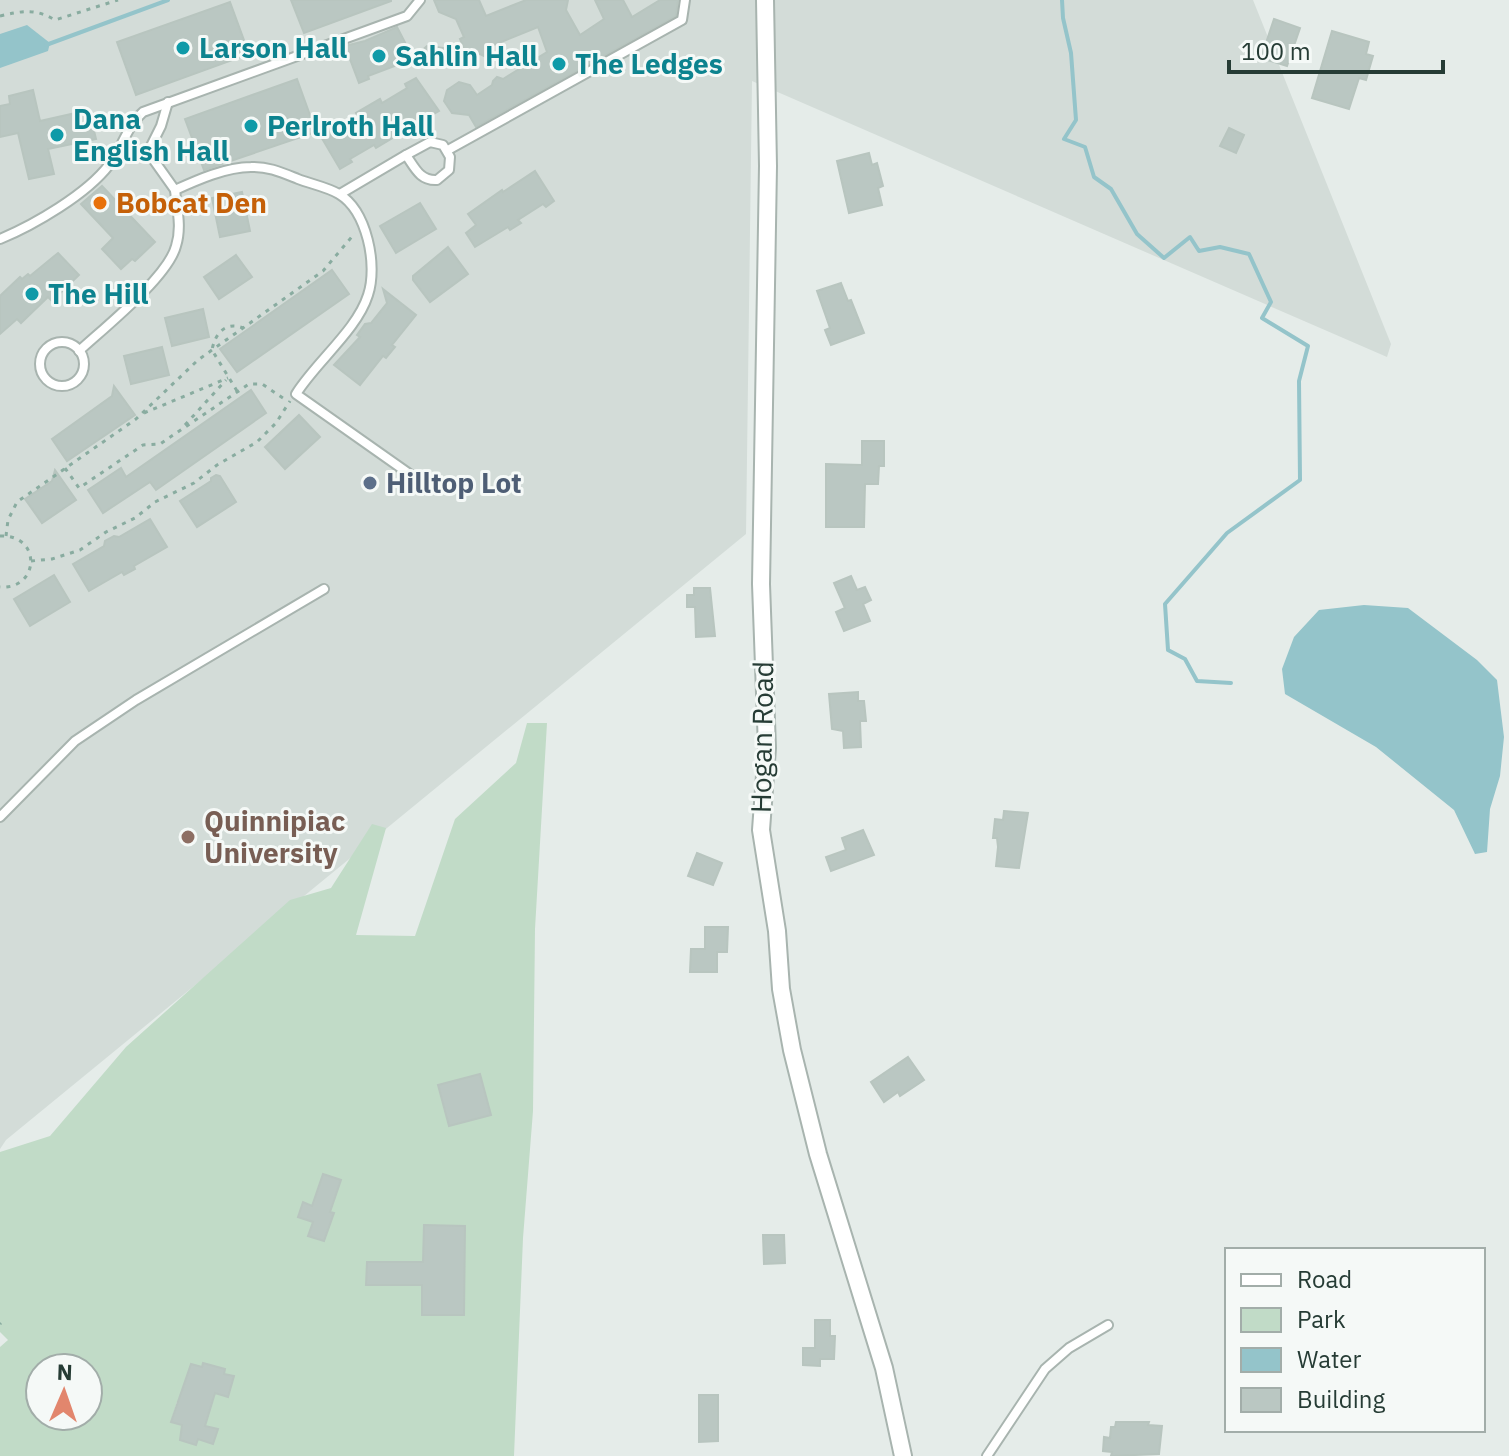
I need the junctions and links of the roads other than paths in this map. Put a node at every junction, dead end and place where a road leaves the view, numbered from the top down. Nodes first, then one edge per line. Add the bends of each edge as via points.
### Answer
1 (420, 0) edge
2 (685, 0) edge
3 (765, 0) edge
4 (168, 102) junction
5 (118, 150) junction
6 (448, 150) junction
7 (148, 152) junction
8 (406, 155) junction
9 (175, 190) junction
10 (340, 194) junction
11 (0, 239) edge
12 (79, 351) junction
13 (428, 487) dead end
14 (324, 589) dead end
15 (0, 817) edge
16 (1108, 1325) dead end
17 (903, 1456) edge
18 (987, 1456) edge

1 - 4 lane via 407,16
2 - 6 lane via 682,20
3 - 17 street, Hogan Road via 768,166 761,584 767,715 761,830 792,1050 884,1368
4 - 5 lane via 134,119
4 - 7 lane
5 - 7 lane
5 - 11 lane via 74,197
6 - 8 lane via 430,142
6 - 8 lane via 449,170 437,180 419,175
7 - 9 lane
8 - 10 lane
9 - 10 lane via 252,167
9 - 12 lane via 180,224 170,261
10 - 13 lane via 362,224 370,259 368,295 296,394
12 - 12 lane via 84,365 73,383 54,385 43,377 39,362 50,345 66,342
14 - 15 lane via 75,741
16 - 18 lane via 1045,1369

